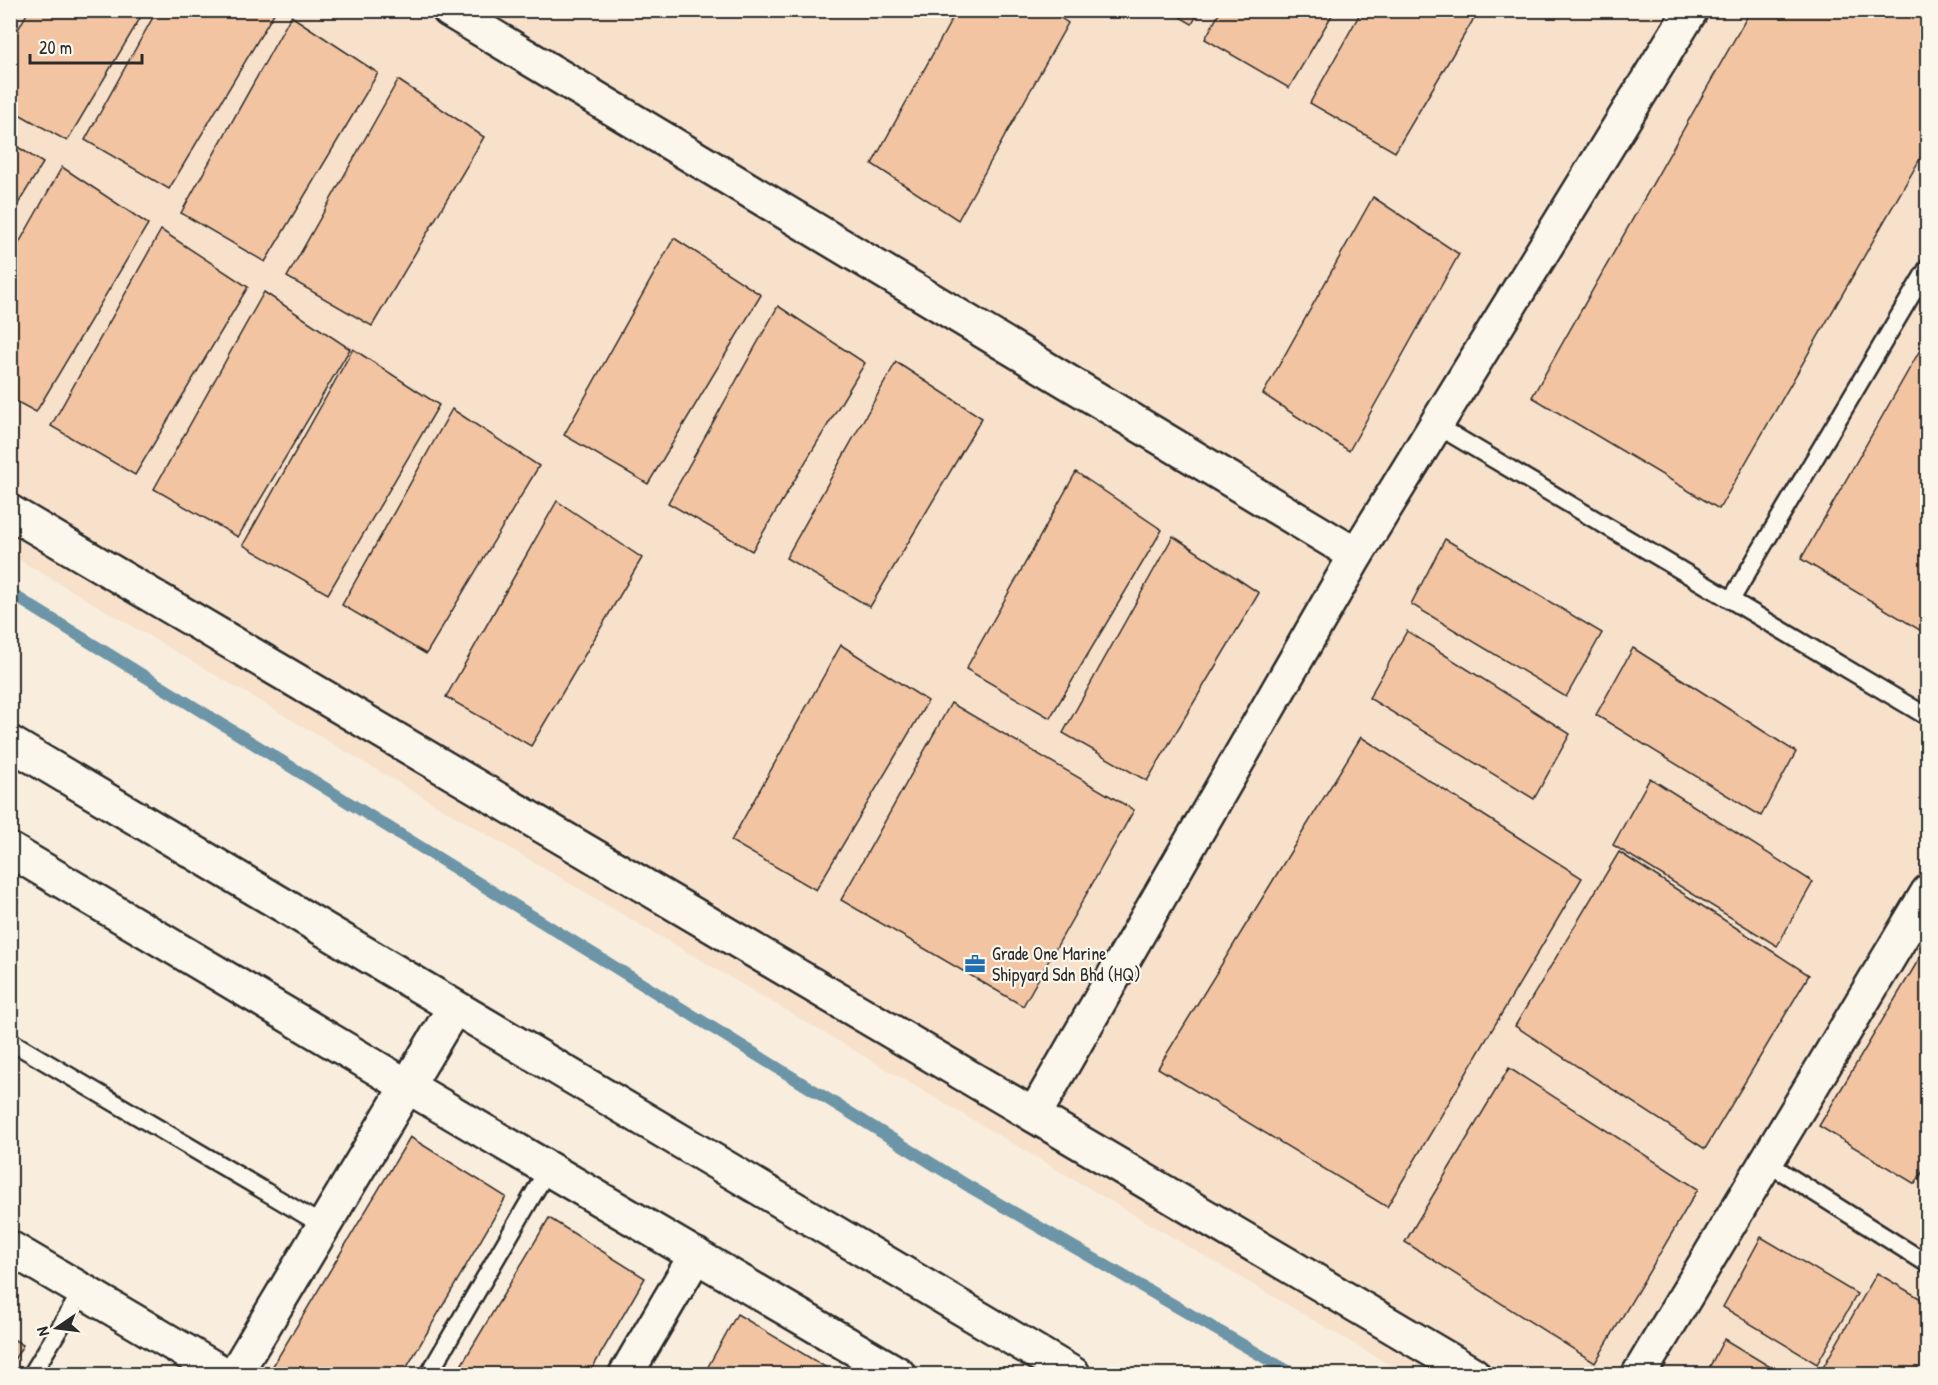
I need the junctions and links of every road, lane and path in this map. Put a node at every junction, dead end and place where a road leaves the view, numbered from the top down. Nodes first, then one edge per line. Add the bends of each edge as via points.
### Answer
1 (449, 10) edge
2 (1690, 10) edge
3 (1928, 267) edge
4 (1436, 424) junction
5 (10, 512) edge
6 (1356, 555) junction
7 (1731, 600) junction
8 (1928, 717) edge
9 (10, 743) edge
10 (10, 850) edge
11 (1928, 892) edge
12 (454, 1008) junction
13 (10, 1041) edge
14 (407, 1086) junction
15 (1034, 1115) junction
16 (1766, 1162) junction
17 (548, 1169) junction
18 (324, 1226) junction
19 (10, 1248) edge
20 (696, 1255) junction
21 (1928, 1264) edge
22 (82, 1290) junction
23 (32, 1374) edge
24 (224, 1374) edge
25 (235, 1374) edge
26 (429, 1374) edge
27 (626, 1374) edge
28 (898, 1374) edge
29 (1073, 1374) edge
30 (1473, 1374) edge
31 (1639, 1374) edge

1 - 6 street
2 - 4 street
3 - 7 lane
4 - 6 street
4 - 7 lane
5 - 15 street
6 - 15 street
7 - 8 lane
9 - 12 street
10 - 14 street
11 - 16 street
12 - 14 street
12 - 29 street
13 - 18 lane
14 - 17 street
14 - 18 street
15 - 30 street
16 - 21 lane
16 - 31 street
17 - 20 street
17 - 26 lane
18 - 25 street
19 - 22 street
20 - 27 street
20 - 28 street
22 - 23 lane
22 - 24 street

